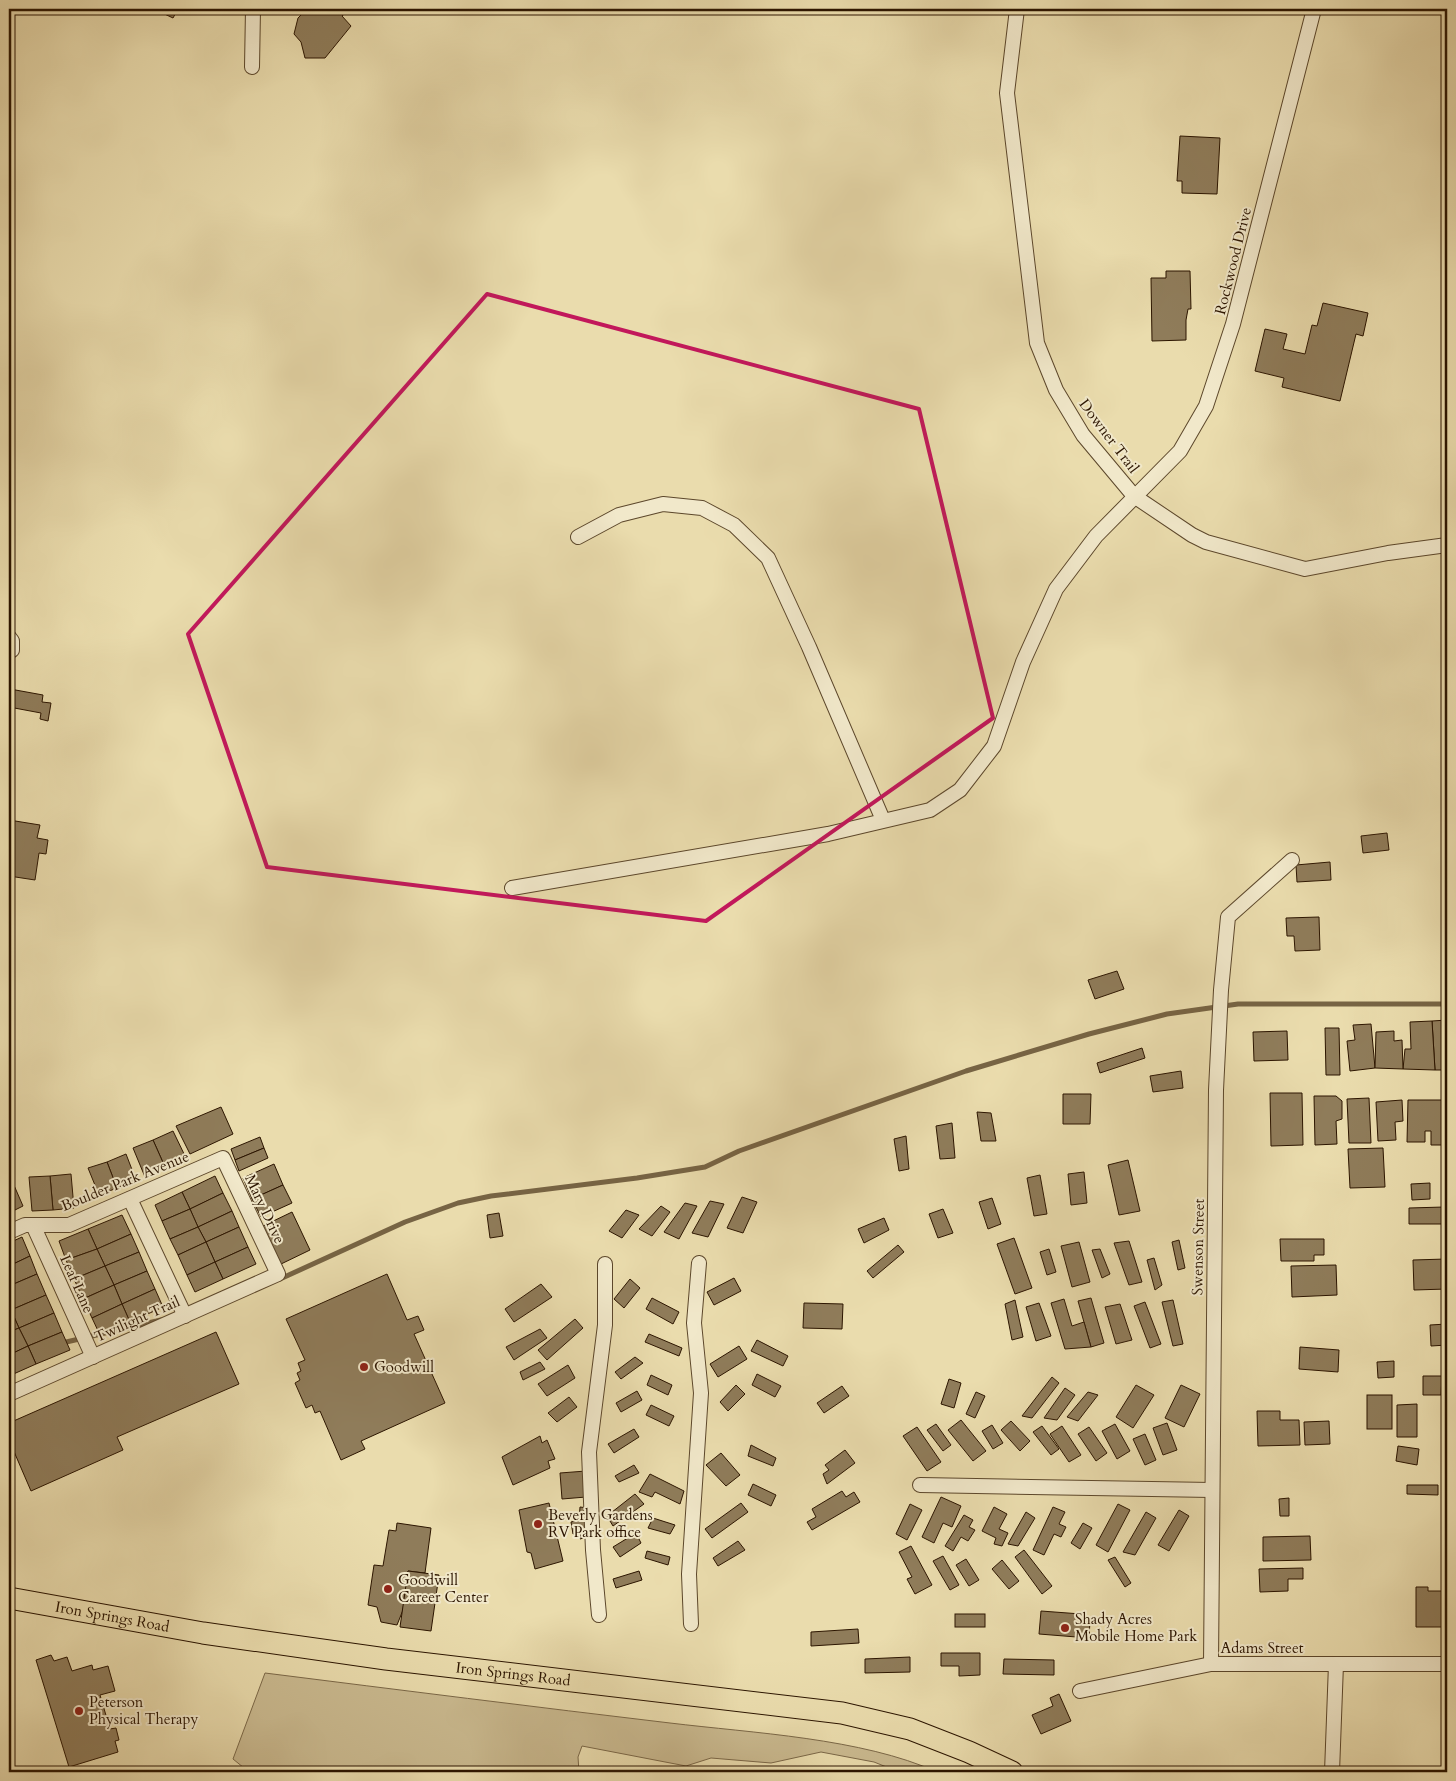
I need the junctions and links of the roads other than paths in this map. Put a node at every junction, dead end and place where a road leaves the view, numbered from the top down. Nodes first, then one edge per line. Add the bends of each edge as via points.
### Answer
1 (253, 9) edge
2 (1016, 9) edge
3 (1314, 9) edge
4 (252, 67) dead end
5 (1134, 496) junction
6 (578, 538) dead end
7 (1447, 545) edge
8 (9, 636) edge
9 (9, 652) edge
10 (883, 820) junction
11 (1292, 860) dead end
12 (512, 888) dead end
13 (223, 1158) joint
14 (130, 1199) junction
15 (33, 1225) junction
16 (9, 1232) edge
17 (699, 1262) dead end
18 (604, 1264) dead end
19 (278, 1274) joint
20 (185, 1316) junction
21 (93, 1357) junction
22 (9, 1394) edge
23 (920, 1485) dead end
24 (1212, 1490) junction
25 (9, 1598) edge
26 (599, 1615) dead end
27 (691, 1624) dead end
28 (1211, 1664) junction
29 (1336, 1664) junction
30 (1447, 1664) edge
31 (1080, 1691) dead end
32 (1012, 1772) edge
33 (1332, 1772) edge

1 - 4 street
2 - 5 street, Downer Trail via 1007,93 1037,343 1056,390 1083,435
3 - 5 street, Rockwood Drive via 1233,324 1206,406 1180,451
5 - 7 street, Downer Trail via 1206,542 1305,569
5 - 10 street, Rockwood Drive via 1096,536 1056,589 1024,662 994,746 960,790 930,810
6 - 10 street via 619,515 663,504 702,508 734,525 768,558
8 - 9 street via 12,650
10 - 12 street, Rockwood Drive via 828,834
11 - 24 street, Swenson Street via 1228,917 1216,1090
13 - 14 street, Boulder Park Avenue
13 - 19 street, Mary Drive
14 - 15 street, Boulder Park Avenue via 69,1225
14 - 20 street
15 - 16 street, Boulder Park Avenue
15 - 21 street, Leaf Lane
17 - 27 street via 694,1323 701,1393 689,1574
18 - 26 street via 604,1325 589,1452
19 - 20 street, Twilight Trail
20 - 21 street, Twilight Trail
21 - 22 street, Twilight Trail
23 - 24 street
24 - 28 street, Swenson Street
25 - 32 main road, Iron Springs Road via 203,1632 386,1658 842,1713 910,1729
28 - 29 street, Adams Street
28 - 31 street, Adams Street
29 - 30 street, Adams Street
29 - 33 street

